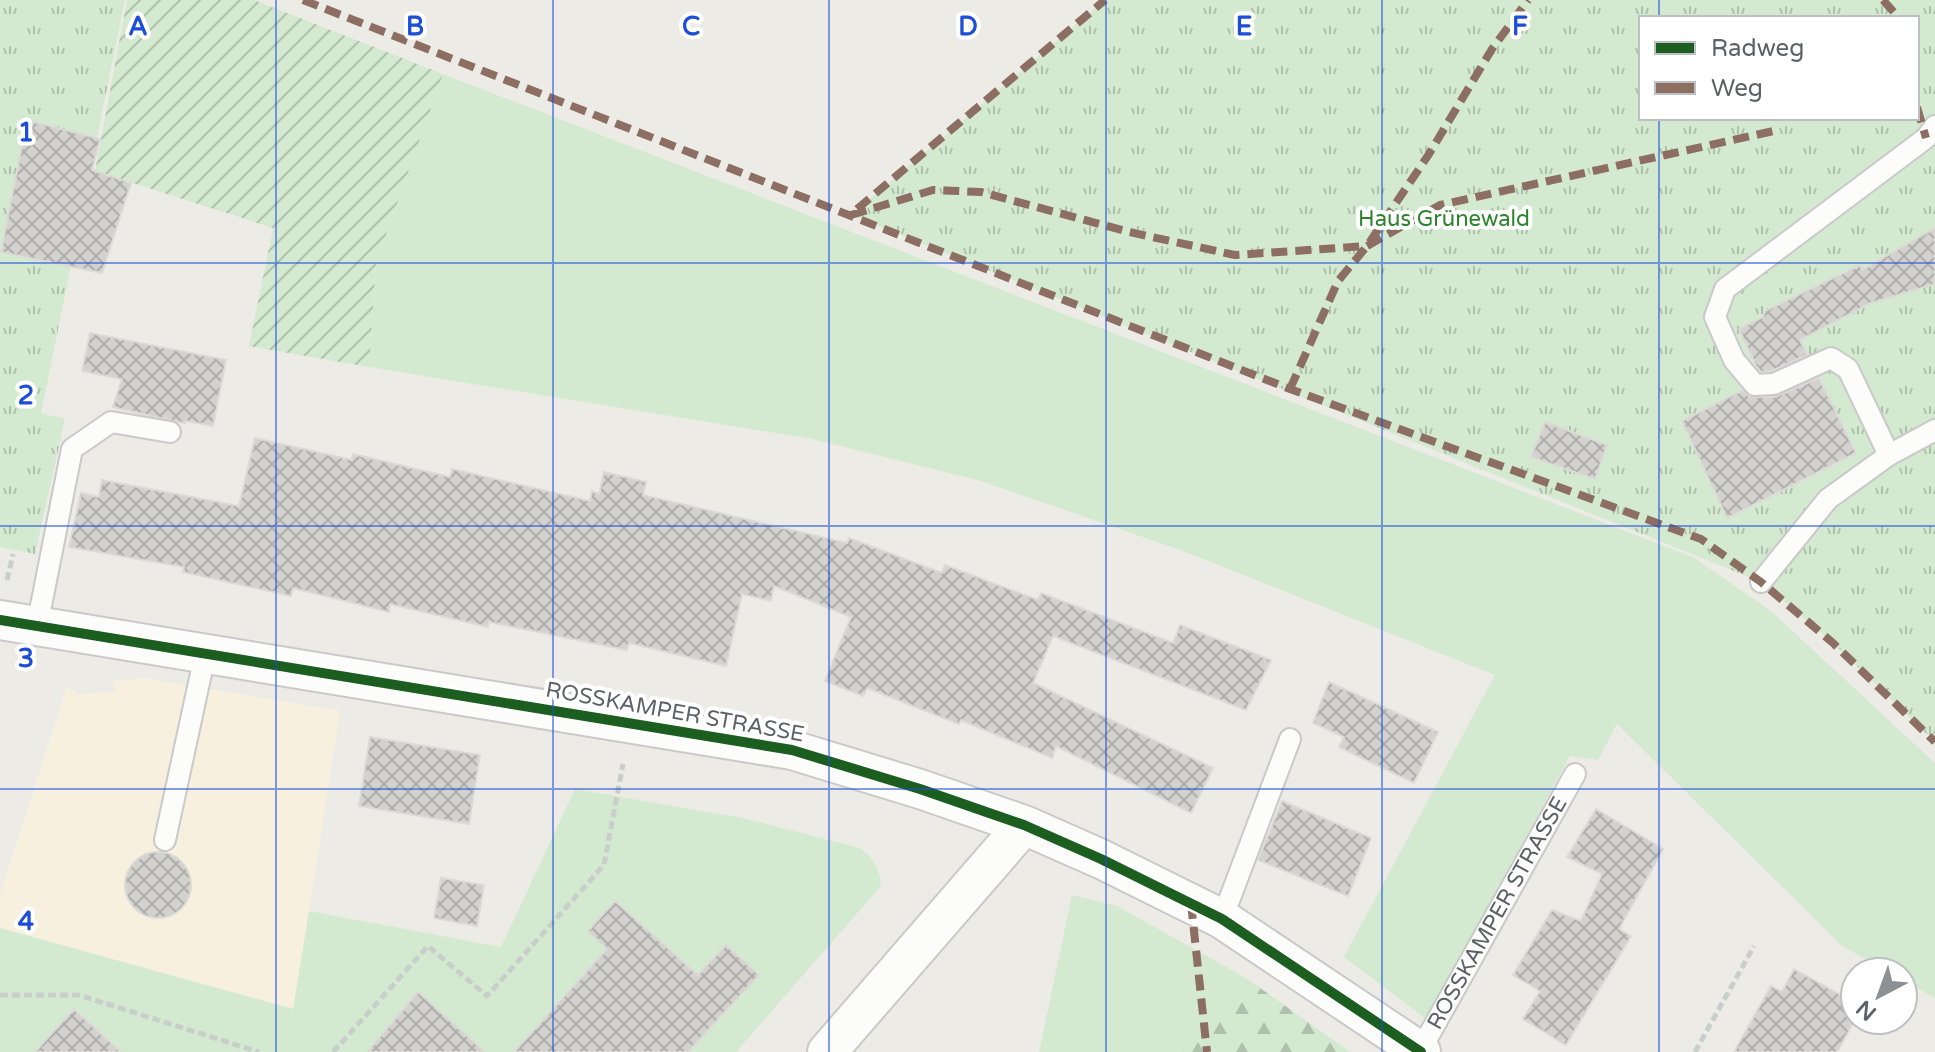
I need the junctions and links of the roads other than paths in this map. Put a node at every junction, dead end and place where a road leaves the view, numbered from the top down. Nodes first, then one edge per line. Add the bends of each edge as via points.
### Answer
1 (1935, 126) edge
2 (1935, 430) edge
3 (170, 432) dead end
4 (1889, 455) junction
5 (1761, 582) dead end
6 (18, 623) edge
7 (205, 655) junction
8 (1290, 739) dead end
9 (1575, 774) dead end
10 (1024, 825) junction
11 (165, 840) dead end
12 (1222, 919) junction
13 (827, 1052) edge
14 (1420, 1052) edge

1 - 4 lane via 1725,289 1715,317 1734,360 1755,385 1774,384 1831,358 1848,369
2 - 4 lane
3 - 6 lane via 111,422 72,449
4 - 5 lane via 1828,499
6 - 7 street, ROSSKAMPER STRASSE
7 - 10 street, ROSSKAMPER STRASSE via 792,750
7 - 11 lane
8 - 12 lane
9 - 14 lane, ROSSKAMPER STRASSE
10 - 12 street, ROSSKAMPER STRASSE
10 - 13 street
12 - 14 street, ROSSKAMPER STRASSE

